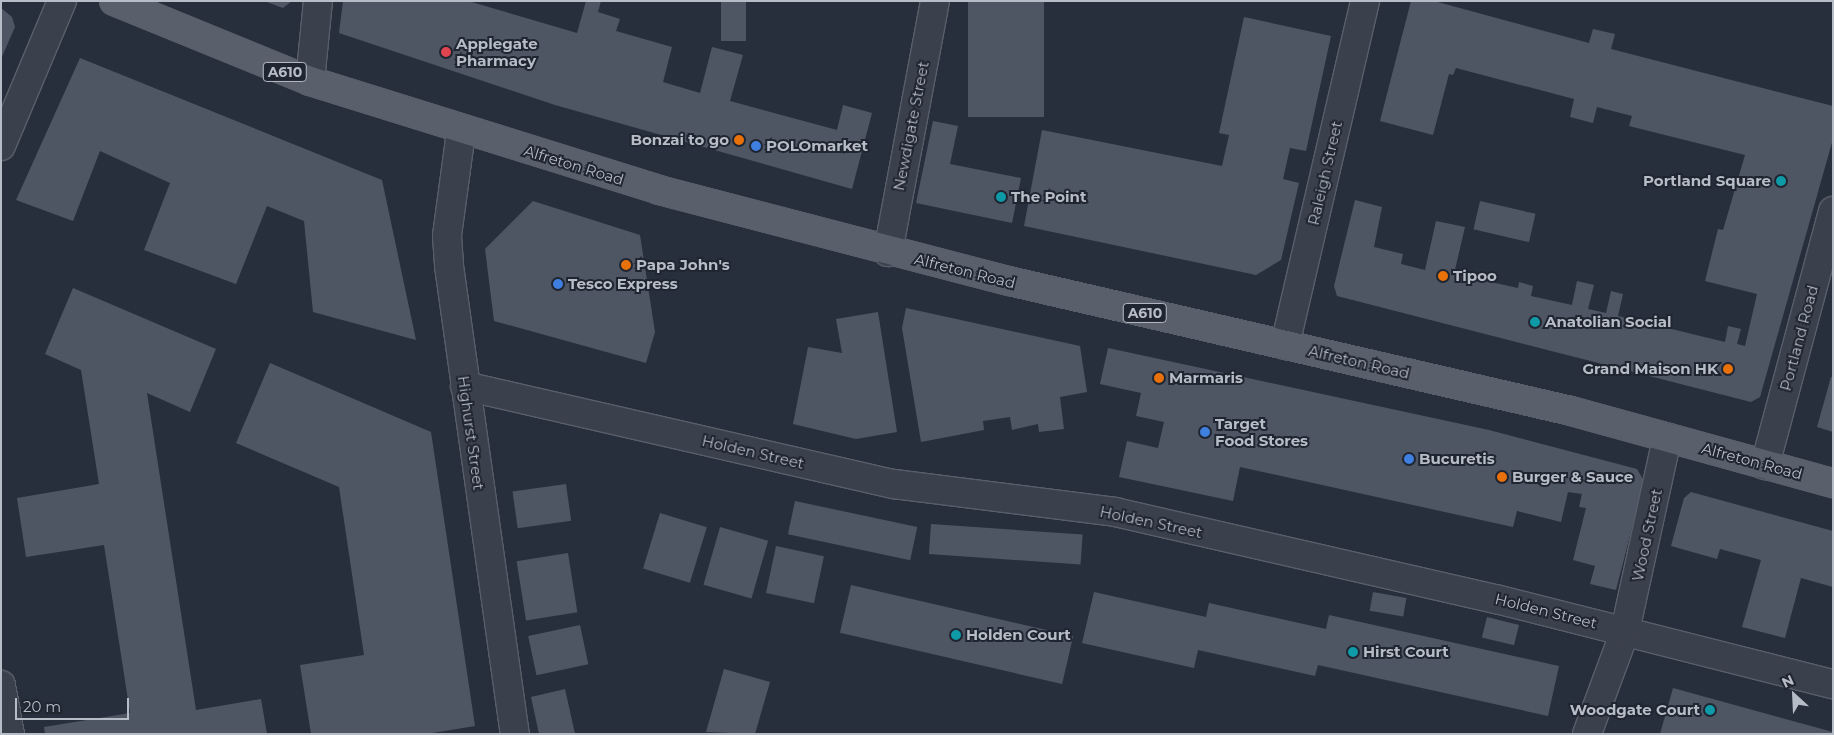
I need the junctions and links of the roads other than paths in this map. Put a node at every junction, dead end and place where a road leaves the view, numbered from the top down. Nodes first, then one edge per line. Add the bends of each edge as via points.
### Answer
1 (62, 1) edge
2 (114, 1) edge
3 (318, 1) edge
4 (935, 1) edge
5 (1365, 1) edge
6 (310, 81) junction
7 (461, 132) junction
8 (1, 146) edge
9 (1833, 211) edge
10 (888, 252) junction
11 (1285, 345) junction
12 (464, 386) junction
13 (1667, 438) junction
14 (1765, 465) junction
15 (1833, 483) edge
16 (1625, 631) junction
17 (1, 684) edge
18 (1833, 684) edge
19 (10, 734) edge
20 (515, 734) edge
21 (1587, 734) edge

1 - 8 street
2 - 6 main road, Alfreton Road / A610
3 - 6 street
4 - 10 street, Newdigate Street
5 - 11 street, Raleigh Street
6 - 7 main road, Alfreton Road / A610
7 - 10 main road, Alfreton Road / A610
7 - 12 street, Highurst Street via 447,236
9 - 14 street, Portland Road
10 - 11 main road, Alfreton Road / A610
11 - 13 main road, Alfreton Road / A610
12 - 16 street, Holden Street via 894,484 1115,512
12 - 20 street, Highurst Street
13 - 14 main road, Alfreton Road / A610
13 - 16 street, Wood Street
14 - 15 main road, Alfreton Road / A610
16 - 18 street, Holden Street
16 - 21 street, Wood Street
17 - 19 street

